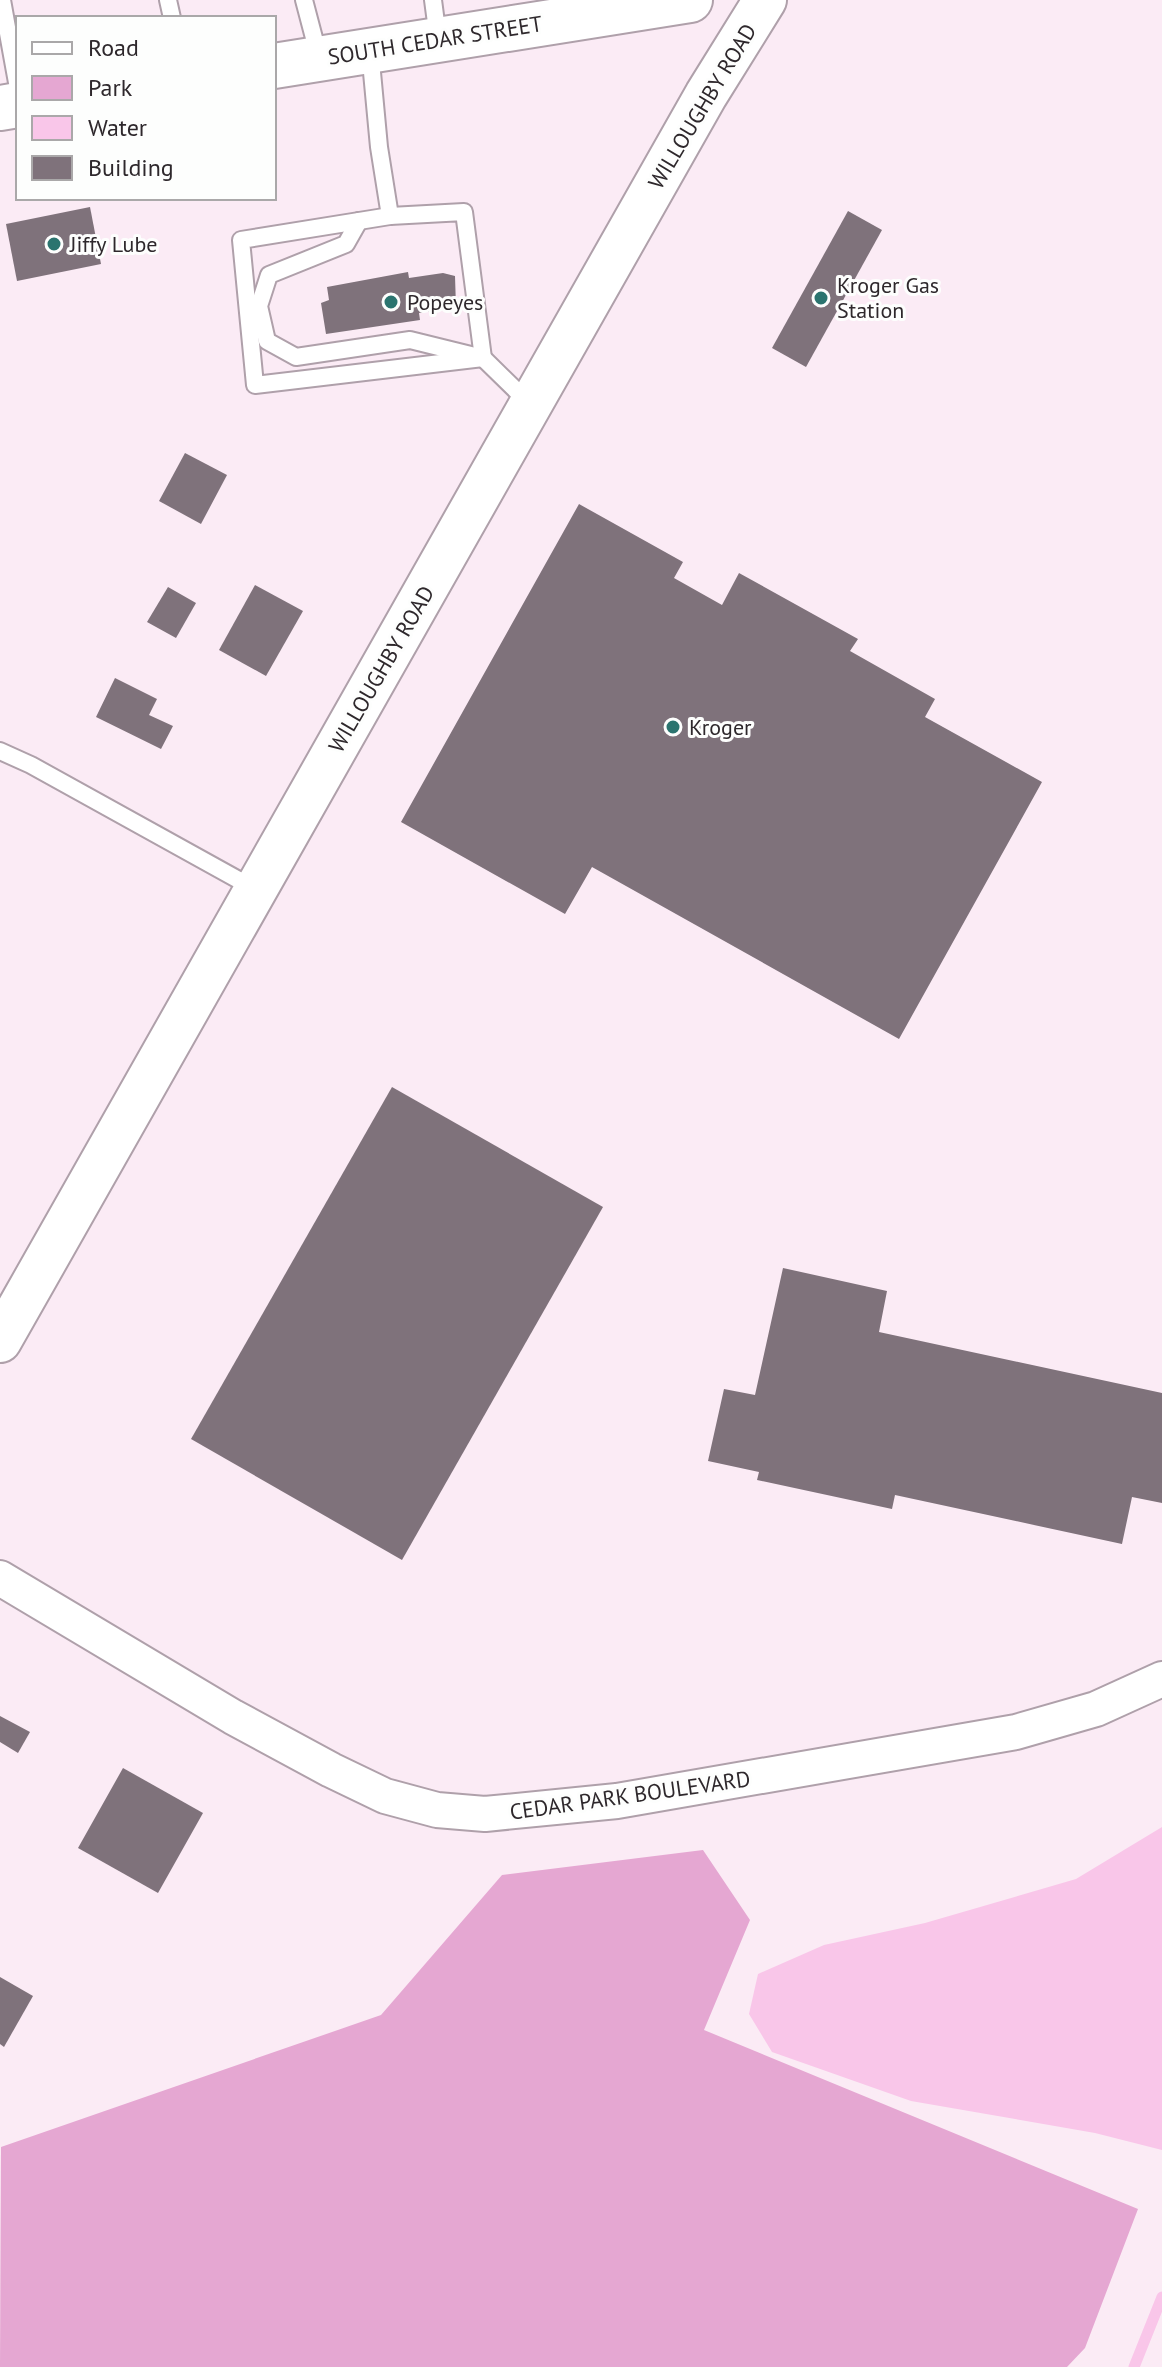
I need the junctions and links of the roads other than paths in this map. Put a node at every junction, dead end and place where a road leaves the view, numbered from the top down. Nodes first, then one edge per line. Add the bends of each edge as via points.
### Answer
1 (2, 0) edge
2 (304, 0) edge
3 (690, 0) edge
4 (765, 0) edge
5 (436, 20) edge
6 (370, 50) junction
7 (320, 58) junction
8 (276, 66) edge
9 (16, 77) edge
10 (390, 216) junction
11 (359, 221) junction
12 (483, 358) junction
13 (530, 405) junction
14 (0, 751) edge
15 (256, 889) junction
16 (0, 1341) edge
17 (0, 1578) edge
18 (1162, 1679) edge

1 - 9 lane
2 - 7 lane
3 - 5 main road, SOUTH CEDAR STREET
4 - 13 street, WILLOUGHBY ROAD
5 - 6 main road, SOUTH CEDAR STREET
6 - 7 main road, SOUTH CEDAR STREET
6 - 10 lane
7 - 8 main road, SOUTH CEDAR STREET
10 - 11 lane
10 - 12 lane via 464,212
11 - 12 lane via 346,244 269,275 259,306 267,341 296,357 410,340
11 - 12 lane via 241,240 255,385
12 - 13 lane
13 - 15 street, WILLOUGHBY ROAD
14 - 15 lane
15 - 16 street, WILLOUGHBY ROAD
17 - 18 street, CEDAR PARK BOULEVARD via 331,1770 385,1796 453,1812 485,1814 617,1801 1016,1732 1096,1709

